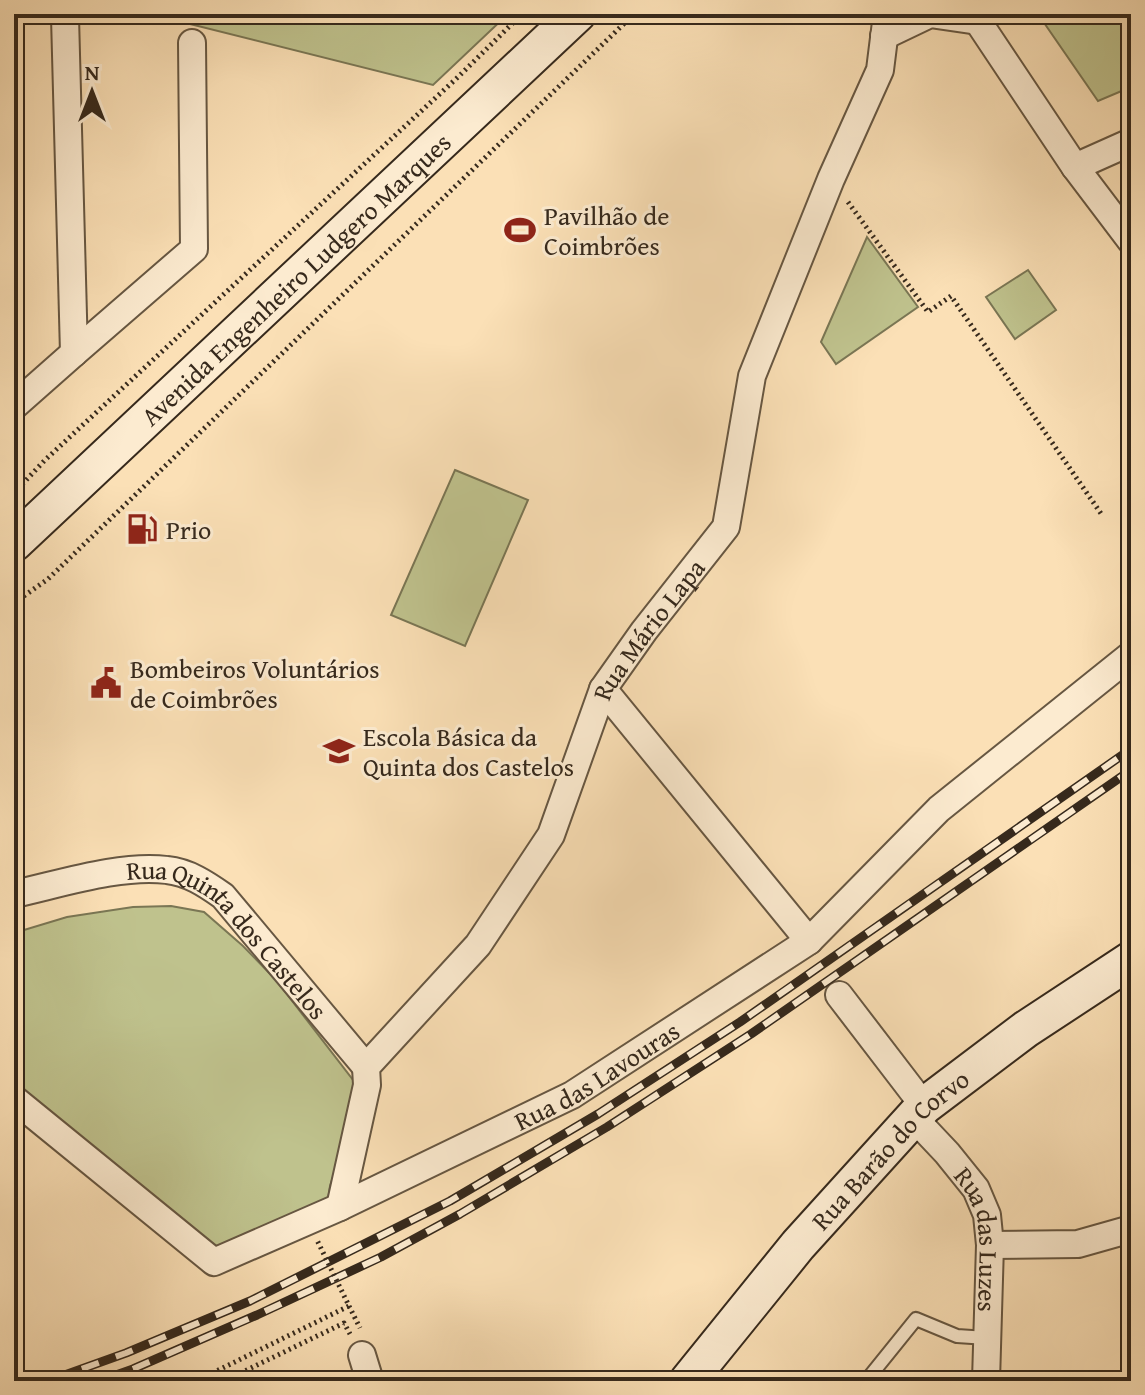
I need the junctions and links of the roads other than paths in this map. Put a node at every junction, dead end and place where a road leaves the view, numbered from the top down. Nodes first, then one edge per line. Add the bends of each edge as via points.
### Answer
1 (577, 14) edge
2 (65, 17) dead end
3 (975, 18) edge
4 (886, 25) edge
5 (192, 43) dead end
6 (1131, 142) edge
7 (1075, 167) junction
8 (1131, 241) edge
9 (74, 353) junction
10 (14, 406) edge
11 (14, 543) edge
12 (1131, 655) edge
13 (603, 689) junction
14 (14, 894) edge
15 (809, 941) junction
16 (1131, 960) edge
17 (839, 995) dead end
18 (366, 1067) junction
19 (14, 1099) edge
20 (919, 1111) junction
21 (340, 1207) junction
22 (1131, 1229) edge
23 (990, 1245) junction
24 (987, 1338) junction
25 (361, 1342) road end
26 (370, 1381) edge
27 (688, 1381) edge
28 (866, 1381) edge
29 (986, 1381) edge

1 - 11 main road, Avenida Engenheiro Ludgero Marques
2 - 9 street
3 - 4 street via 930,14
3 - 7 street
4 - 13 street, Rua Mário Lapa via 880,70 752,376 726,527
5 - 9 street via 194,249
6 - 7 street
7 - 8 street
9 - 10 street
12 - 15 street, Rua das Lavouras via 939,809
13 - 15 street
13 - 18 street, Rua Mário Lapa via 551,835 478,945
14 - 18 street, Rua Quinta dos Castelos via 138,869 169,870 198,879 223,896
15 - 21 street, Rua das Lavouras via 572,1095
16 - 20 main road, Rua Barão do Corvo via 1026,1029
17 - 20 street, Rua das Luzes
18 - 21 street via 367,1085
19 - 21 street, Rua das Lavouras via 214,1262
20 - 23 street, Rua das Luzes via 976,1189 987,1215
20 - 27 main road, Rua Barão do Corvo via 798,1245
22 - 23 street via 1078,1244
23 - 24 street, Rua das Luzes
24 - 28 lane via 957,1336 916,1319
24 - 29 street, Rua das Luzes
25 - 26 street

